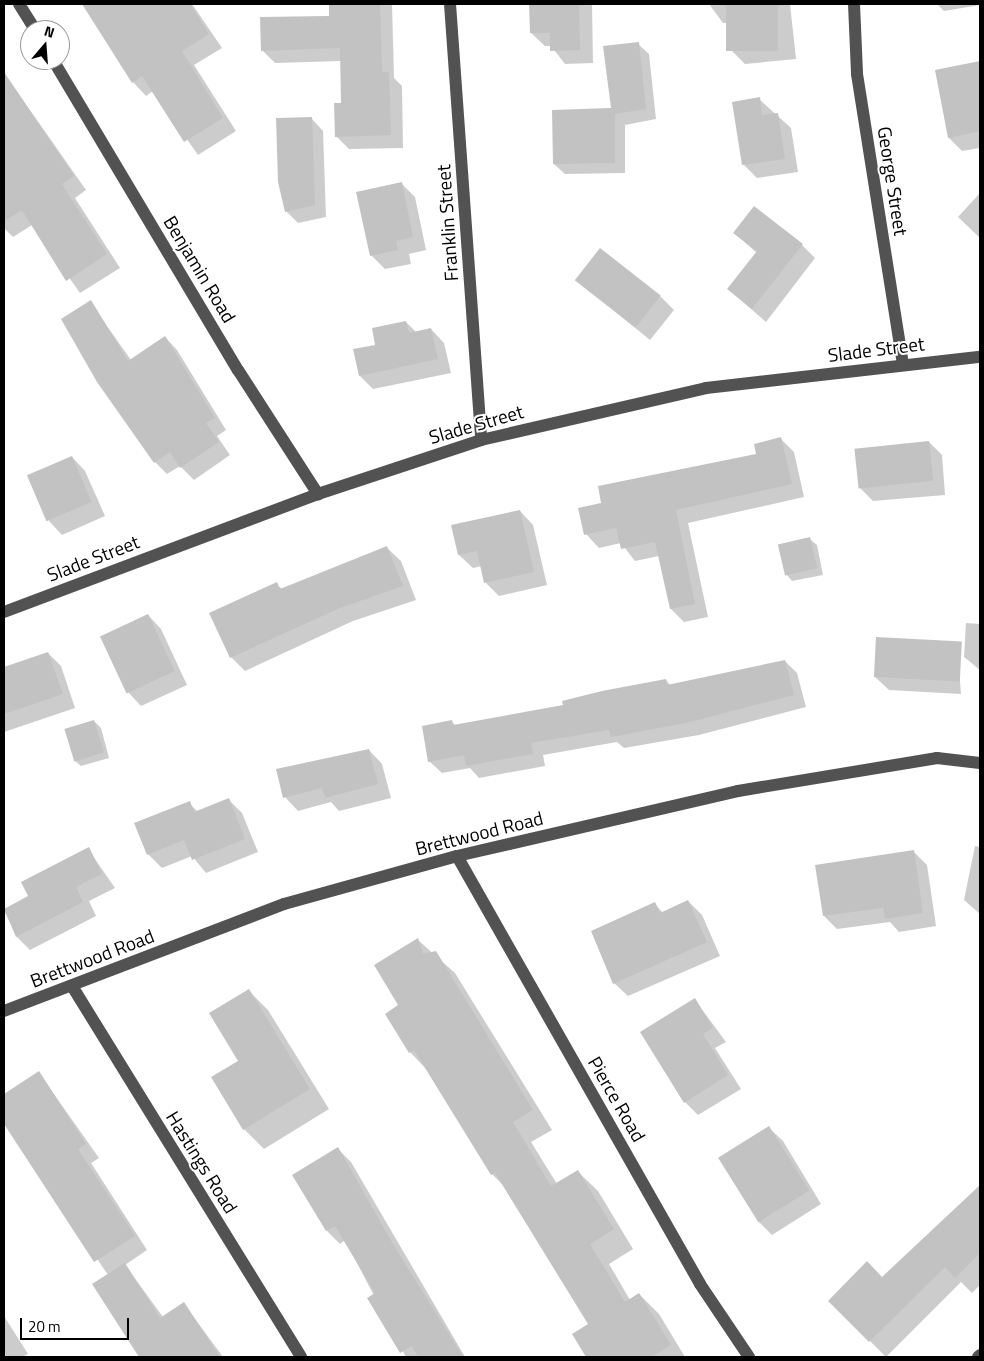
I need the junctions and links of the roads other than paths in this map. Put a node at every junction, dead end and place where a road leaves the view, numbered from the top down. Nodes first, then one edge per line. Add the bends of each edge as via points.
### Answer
1 (19, 4) edge
2 (450, 4) edge
3 (854, 4) edge
4 (29, 20) edge
5 (59, 70) edge
6 (980, 357) edge
7 (903, 363) junction
8 (481, 440) junction
9 (318, 494) junction
10 (4, 612) edge
11 (980, 763) edge
12 (457, 856) junction
13 (72, 986) junction
14 (4, 1011) edge
15 (301, 1357) edge
16 (749, 1357) edge

1 - 4 street
2 - 8 street, Franklin Street
3 - 7 street, George Street via 857,74
5 - 9 street, Benjamin Road via 238,370
6 - 7 street, Slade Street
7 - 8 street, Slade Street via 706,388
8 - 9 street, Slade Street
9 - 10 street, Slade Street
11 - 12 street, Brettwood Road via 937,758 738,790
12 - 13 street, Brettwood Road via 284,904
12 - 16 street, Pierce Road via 700,1284
13 - 14 street, Brettwood Road
13 - 15 street, Hastings Road

